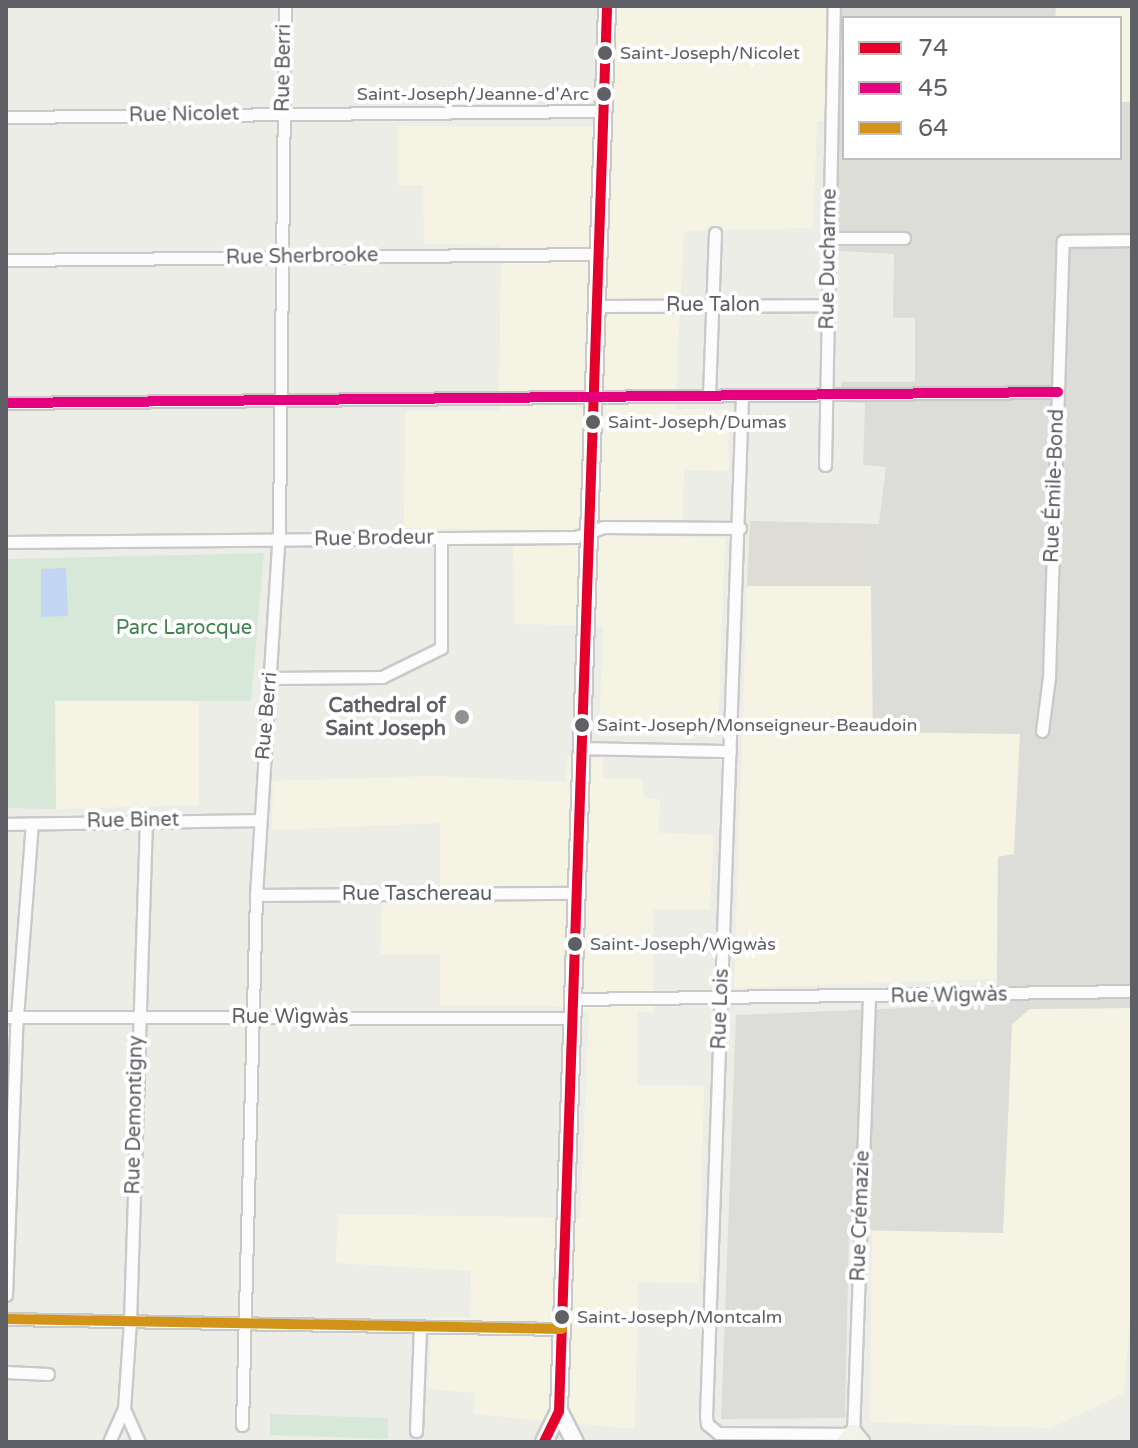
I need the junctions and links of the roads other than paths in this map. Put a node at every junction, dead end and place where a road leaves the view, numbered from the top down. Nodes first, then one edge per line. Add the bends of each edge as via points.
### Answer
1 (285, 6) edge
2 (607, 6) edge
3 (834, 6) edge
4 (602, 111) junction
5 (284, 114) junction
6 (6, 117) edge
7 (715, 233) dead end
8 (829, 238) junction
9 (904, 238) dead end
10 (1132, 240) edge
11 (599, 254) junction
12 (280, 257) junction
13 (6, 260) edge
14 (712, 305) junction
15 (829, 305) junction
16 (597, 306) junction
17 (1058, 392) junction
18 (827, 395) junction
19 (709, 396) junction
20 (742, 396) junction
21 (594, 399) junction
22 (6, 403) edge
23 (280, 403) junction
24 (825, 465) dead end
25 (740, 528) junction
26 (590, 531) junction
27 (441, 538) junction
28 (279, 540) junction
29 (6, 542) edge
30 (270, 678) junction
31 (1042, 731) dead end
32 (584, 748) junction
33 (730, 751) junction
34 (259, 820) junction
35 (146, 821) junction
36 (6, 824) edge
37 (32, 824) junction
38 (578, 893) junction
39 (256, 895) junction
40 (1132, 991) edge
41 (869, 997) junction
42 (574, 999) junction
43 (721, 1000) junction
44 (6, 1017) edge
45 (19, 1017) junction
46 (137, 1018) junction
47 (254, 1018) junction
48 (574, 1018) junction
49 (7, 1200) edge
50 (6, 1295) edge
51 (6, 1319) edge
52 (130, 1321) junction
53 (245, 1323) junction
54 (420, 1327) junction
55 (562, 1329) junction
56 (6, 1372) edge
57 (48, 1374) dead end
58 (124, 1409) junction
59 (559, 1411) junction
60 (242, 1425) dead end
61 (416, 1431) dead end
62 (853, 1439) edge
63 (109, 1442) edge
64 (139, 1442) edge
65 (544, 1442) edge
66 (575, 1442) edge

1 - 5 street, Rue Berri
2 - 4 main road
3 - 8 street, Rue Ducharme
4 - 5 street, Rue Nicolet
4 - 11 main road
5 - 6 street, Rue Nicolet
5 - 12 street, Rue Berri
7 - 14 street
8 - 9 street
8 - 15 street, Rue Ducharme
10 - 17 street, Rue Émile-Bond via 1063,241
11 - 12 street, Rue Sherbrooke
11 - 16 main road
12 - 13 street, Rue Sherbrooke
12 - 23 street, Rue Berri
14 - 15 street, Rue Talon
14 - 16 street, Rue Talon
14 - 19 street
15 - 18 street, Rue Ducharme
16 - 21 main road
17 - 18 street
17 - 31 street, Rue Émile-Bond
18 - 20 street
18 - 24 street, Rue Ducharme
19 - 20 street
19 - 21 street
20 - 25 street, Rue Lois
21 - 23 street
21 - 26 main road
22 - 23 street
23 - 28 street, Rue Berri
25 - 26 street, Rue Brodeur
25 - 33 street, Rue Lois
26 - 27 street, Rue Brodeur via 576,537
26 - 32 main road
27 - 28 street, Rue Brodeur
27 - 30 street via 441,648 382,677
28 - 29 street, Rue Brodeur
28 - 30 street, Rue Berri
30 - 34 street, Rue Berri
32 - 33 street
32 - 38 main road
33 - 43 street, Rue Lois
34 - 35 street, Rue Binet
34 - 39 street, Rue Berri
35 - 37 street, Rue Binet
35 - 46 street, Rue Demontigny
36 - 37 street, Rue Binet
37 - 45 street
38 - 39 street, Rue Taschereau
38 - 42 main road
39 - 47 street, Rue Berri
40 - 41 street, Rue Wìgwàs
41 - 43 street, Rue Wìgwàs
41 - 62 street, Rue Crémazie
42 - 43 street, Rue Wìgwàs
42 - 48 main road
43 - 62 street, Rue Lois via 707,1424 718,1433
44 - 45 street, Rue Wìgwàs
45 - 46 street, Rue Wìgwàs
45 - 49 street
46 - 47 street, Rue Wìgwàs
46 - 52 street, Rue Demontigny
47 - 48 street, Rue Wìgwàs
47 - 53 street, Rue Berri
48 - 55 main road
49 - 50 street
51 - 52 street
52 - 53 street
52 - 58 street, Rue Demontigny
53 - 54 street
53 - 60 street, Rue Berri
54 - 55 street
54 - 61 street
55 - 59 main road
56 - 57 street
58 - 63 street, Rue Demontigny
58 - 64 street, Rue Demontigny
59 - 65 main road
59 - 66 main road

